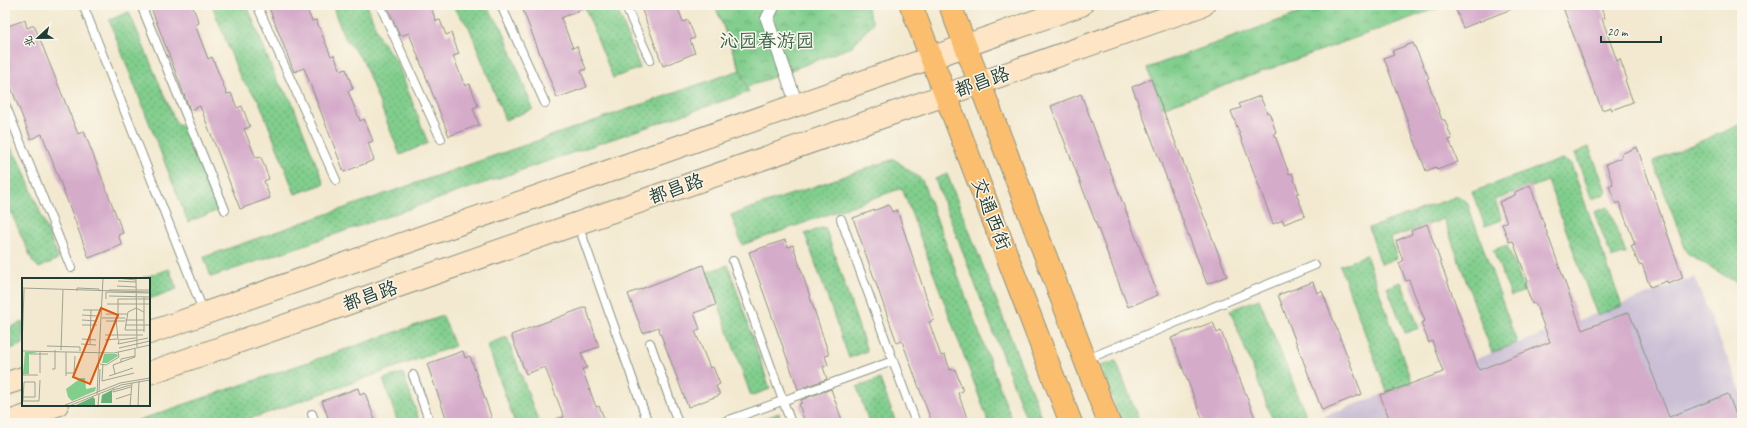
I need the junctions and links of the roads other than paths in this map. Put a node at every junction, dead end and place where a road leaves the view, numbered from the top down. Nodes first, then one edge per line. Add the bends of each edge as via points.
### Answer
1 (85, 5) edge
2 (141, 5) edge
3 (257, 5) edge
4 (380, 5) edge
5 (501, 5) edge
6 (625, 5) edge
7 (774, 5) edge
8 (911, 5) edge
9 (950, 5) edge
10 (1081, 5) edge
11 (1203, 5) edge
12 (965, 46) junction
13 (931, 58) junction
14 (650, 60) dead end
15 (980, 83) junction
16 (946, 94) junction
17 (545, 103) dead end
18 (5, 104) edge
19 (797, 105) junction
20 (441, 139) dead end
21 (336, 180) dead end
22 (225, 210) dead end
23 (841, 219) dead end
24 (578, 223) junction
25 (733, 261) dead end
26 (1315, 265) dead end
27 (71, 268) dead end
28 (204, 314) junction
29 (150, 333) edge
30 (650, 343) dead end
31 (1085, 360) junction
32 (893, 361) junction
33 (150, 373) edge
34 (413, 375) dead end
35 (22, 378) edge
36 (5, 384) edge
37 (783, 400) junction
38 (49, 410) edge
39 (312, 414) dead end
40 (6, 423) edge
41 (316, 423) edge
42 (430, 423) edge
43 (648, 423) edge
44 (678, 423) edge
45 (721, 423) edge
46 (791, 423) edge
47 (916, 423) edge
48 (1071, 423) edge
49 (1109, 423) edge

1 - 28 lane
2 - 22 lane
3 - 21 lane
4 - 20 lane
5 - 17 lane
6 - 14 lane
7 - 19 street via 767,19
8 - 13 main road, 交通西街
9 - 12 main road, 交通西街
10 - 12 main road, 都昌路
11 - 15 main road, 都昌路
12 - 13 main road, 都昌路
12 - 15 main road, 交通西街
13 - 16 main road, 交通西街
13 - 19 main road, 都昌路
15 - 16 main road, 都昌路
15 - 31 main road, 交通西街
16 - 24 main road, 都昌路
16 - 48 main road, 交通西街
18 - 27 lane
19 - 28 main road, 都昌路
23 - 32 lane
24 - 33 main road, 都昌路
24 - 43 lane
25 - 37 lane
26 - 31 lane
28 - 29 main road, 都昌路
30 - 44 lane
31 - 49 main road, 交通西街
32 - 37 lane
32 - 47 lane
34 - 42 lane
35 - 36 main road
37 - 45 lane
37 - 46 lane
38 - 40 main road
39 - 41 lane

